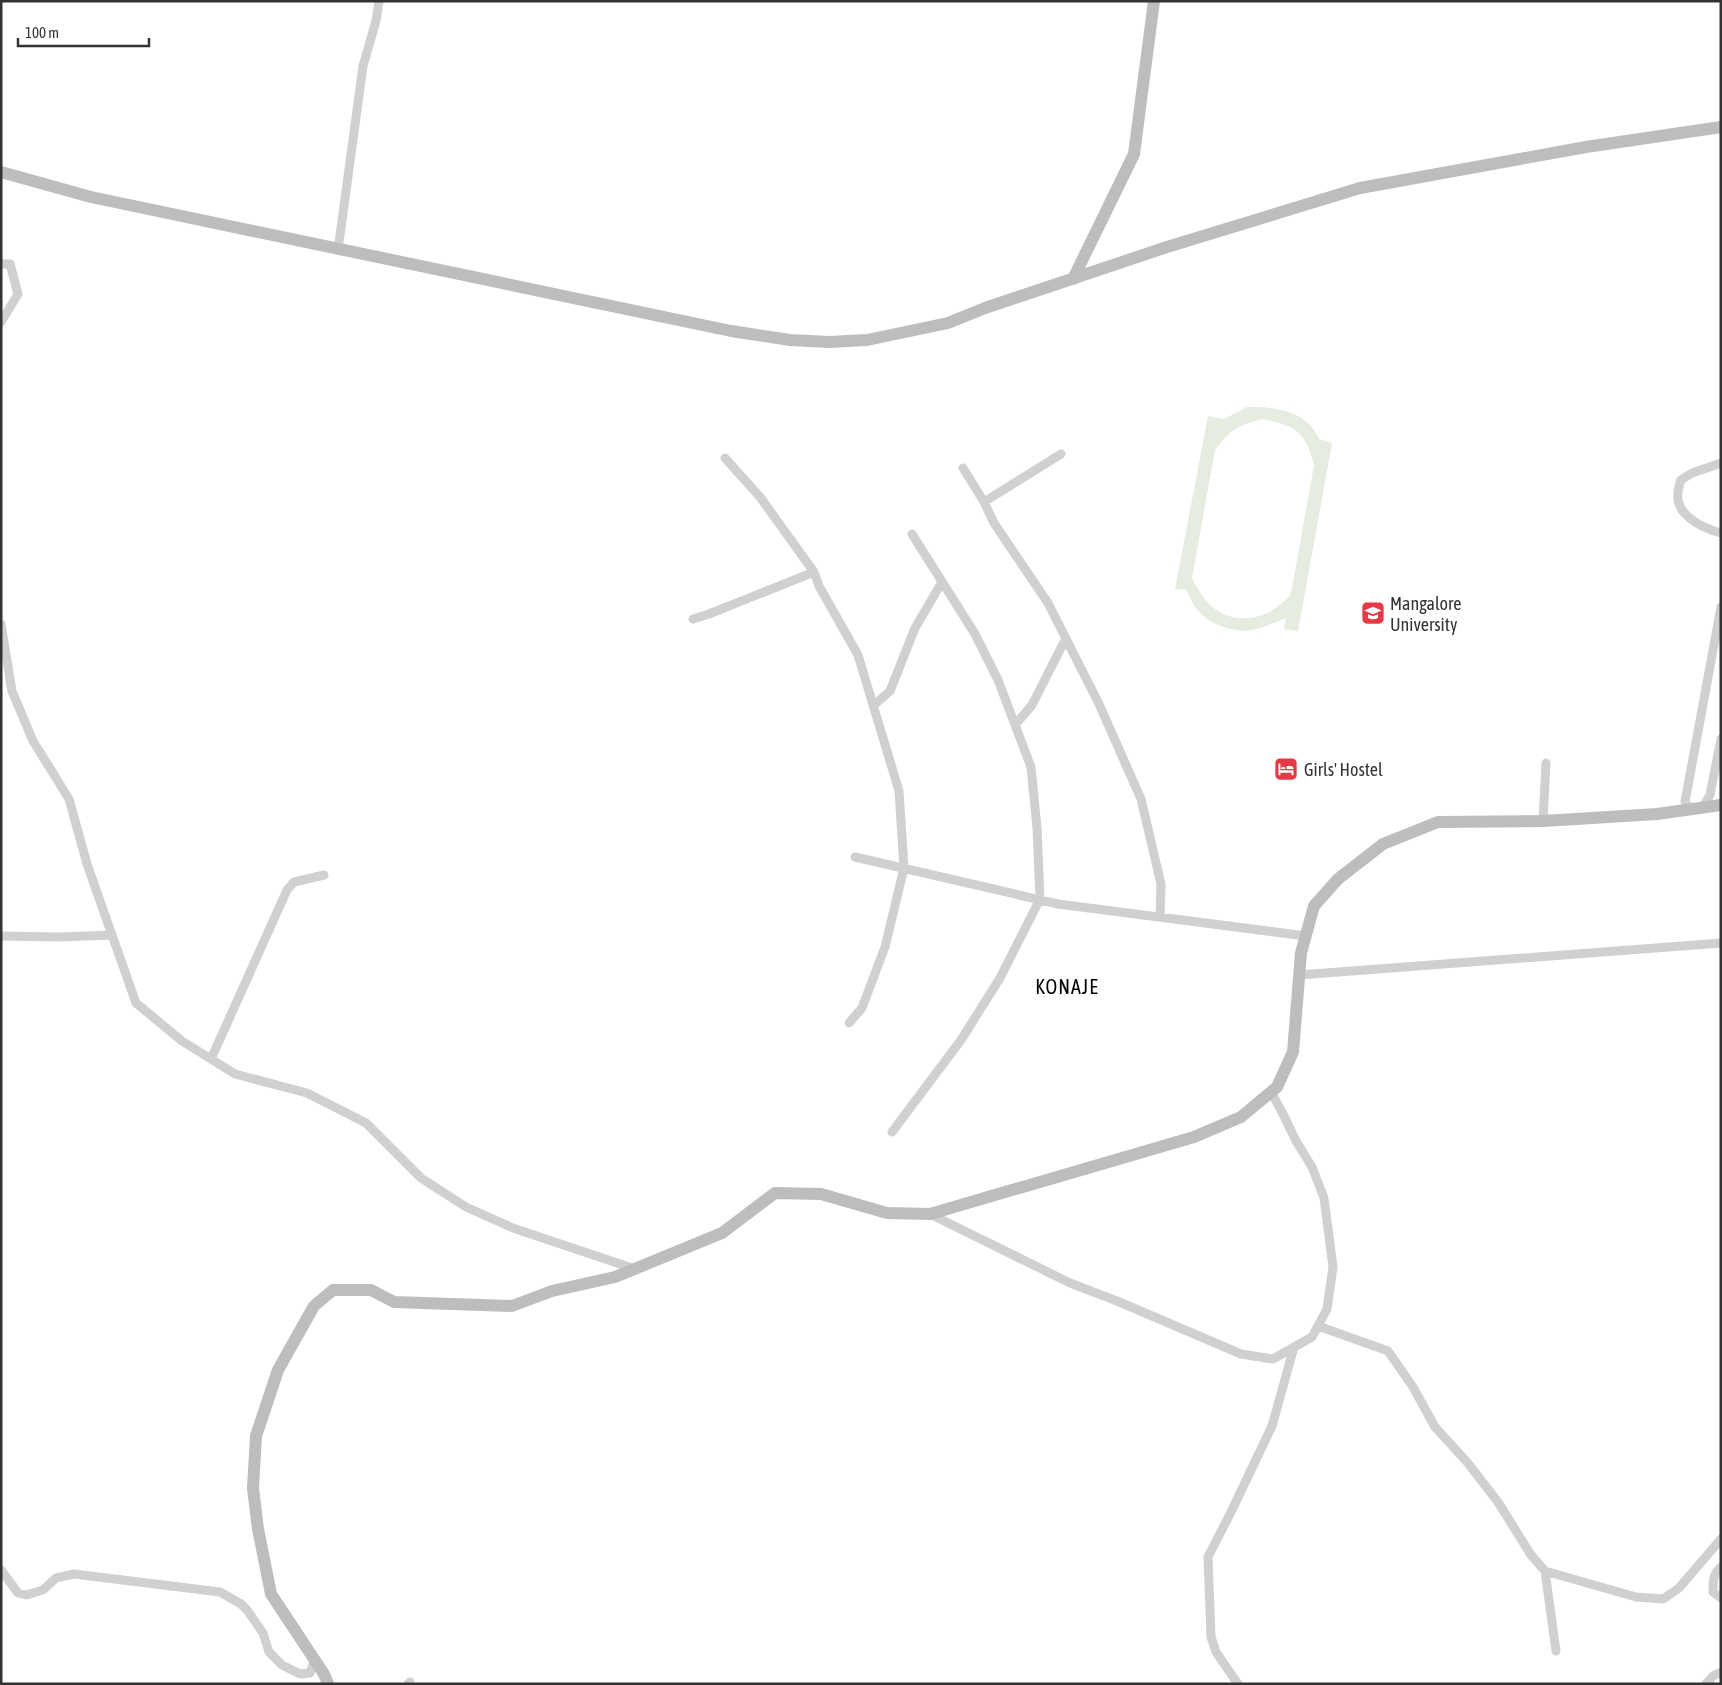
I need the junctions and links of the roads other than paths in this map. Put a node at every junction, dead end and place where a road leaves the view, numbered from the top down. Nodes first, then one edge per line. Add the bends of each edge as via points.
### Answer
1 (379, 1) edge
2 (1154, 1) edge
3 (1721, 127) edge
4 (1, 172) edge
5 (338, 250) junction
6 (1, 264) edge
7 (1073, 279) junction
8 (1, 322) edge
9 (1061, 454) dead end
10 (725, 458) dead end
11 (1721, 463) edge
12 (963, 468) dead end
13 (984, 502) junction
14 (1721, 533) edge
15 (912, 534) dead end
16 (814, 572) junction
17 (942, 582) junction
18 (1721, 607) edge
19 (693, 619) dead end
20 (1, 624) edge
21 (1066, 638) junction
22 (1718, 641) edge
23 (873, 706) junction
24 (1015, 725) junction
25 (1721, 739) edge
26 (1546, 763) dead end
27 (1721, 805) edge
28 (1696, 809) junction
29 (1543, 821) junction
30 (855, 856) dead end
31 (904, 868) junction
32 (324, 875) dead end
33 (1040, 899) junction
34 (1160, 917) junction
35 (112, 935) junction
36 (1, 936) edge
37 (1306, 936) junction
38 (1721, 943) edge
39 (1300, 975) junction
40 (849, 1023) dead end
41 (211, 1059) junction
42 (1271, 1092) junction
43 (892, 1132) dead end
44 (930, 1214) junction
45 (635, 1269) junction
46 (1318, 1326) junction
47 (1294, 1347) junction
48 (1721, 1539) edge
49 (1721, 1567) edge
50 (1, 1570) edge
51 (1545, 1571) junction
52 (1721, 1598) edge
53 (1556, 1652) dead end
54 (315, 1659) junction
55 (1721, 1672) edge
56 (328, 1684) edge
57 (1238, 1684) edge
58 (1706, 1684) edge

1 - 5 street via 363,66
2 - 7 main road via 1134,154
3 - 7 main road via 1586,146 1360,188
4 - 5 main road via 91,198
5 - 7 main road via 731,331 829,342 867,340 948,323
6 - 8 street via 10,264 18,294
9 - 13 street
10 - 16 street via 760,497
11 - 14 street via 1680,480 1678,501 1693,521
12 - 13 street
13 - 21 street via 994,523 1048,603
15 - 17 street
16 - 19 street
16 - 23 street via 858,654
17 - 23 street via 915,628 890,691
17 - 24 street via 975,634
18 - 22 street
20 - 35 street via 12,691 33,741 70,798 87,864
21 - 24 street via 1032,705
21 - 34 street via 1141,800 1161,884
22 - 28 street via 1685,801
23 - 31 street via 899,791
24 - 33 street via 1030,767
25 - 28 street via 1710,795
26 - 29 street
27 - 28 main road
28 - 29 main road
29 - 37 main road via 1438,822 1383,844 1338,879 1314,906
30 - 31 street
31 - 33 street
31 - 40 street via 885,947 862,1008
32 - 41 street via 294,882 287,890
33 - 34 street
33 - 43 street via 1000,978 961,1040
34 - 37 street
35 - 36 street
35 - 41 street via 136,1003 182,1042
37 - 39 main road
38 - 39 street
39 - 42 main road via 1293,1052 1277,1087
41 - 45 street via 235,1074 307,1093 366,1123 420,1178 466,1207 513,1228
42 - 44 main road via 1241,1117 1194,1137
42 - 46 street via 1312,1167 1324,1198 1333,1267 1327,1309
44 - 45 main road via 886,1213 821,1194 775,1193 722,1233
44 - 47 street via 1070,1283 1241,1354 1273,1359
45 - 54 main road via 615,1277 552,1291 512,1306 394,1302 371,1290 354,1289 333,1290 314,1306 278,1370 256,1436 253,1488 271,1594
46 - 47 street via 1312,1337
46 - 51 street via 1388,1351 1414,1387 1435,1427 1498,1502 1531,1555
47 - 57 street via 1272,1426 1208,1557 1211,1637 1216,1652
48 - 51 street via 1679,1588 1663,1599 1636,1598
49 - 52 street via 1713,1579 1713,1592
50 - 54 street via 18,1593 26,1596 43,1590 56,1578 74,1574 220,1592 247,1610 262,1633 269,1652 282,1665 300,1674 310,1673
51 - 53 street
54 - 56 main road
55 - 58 street

